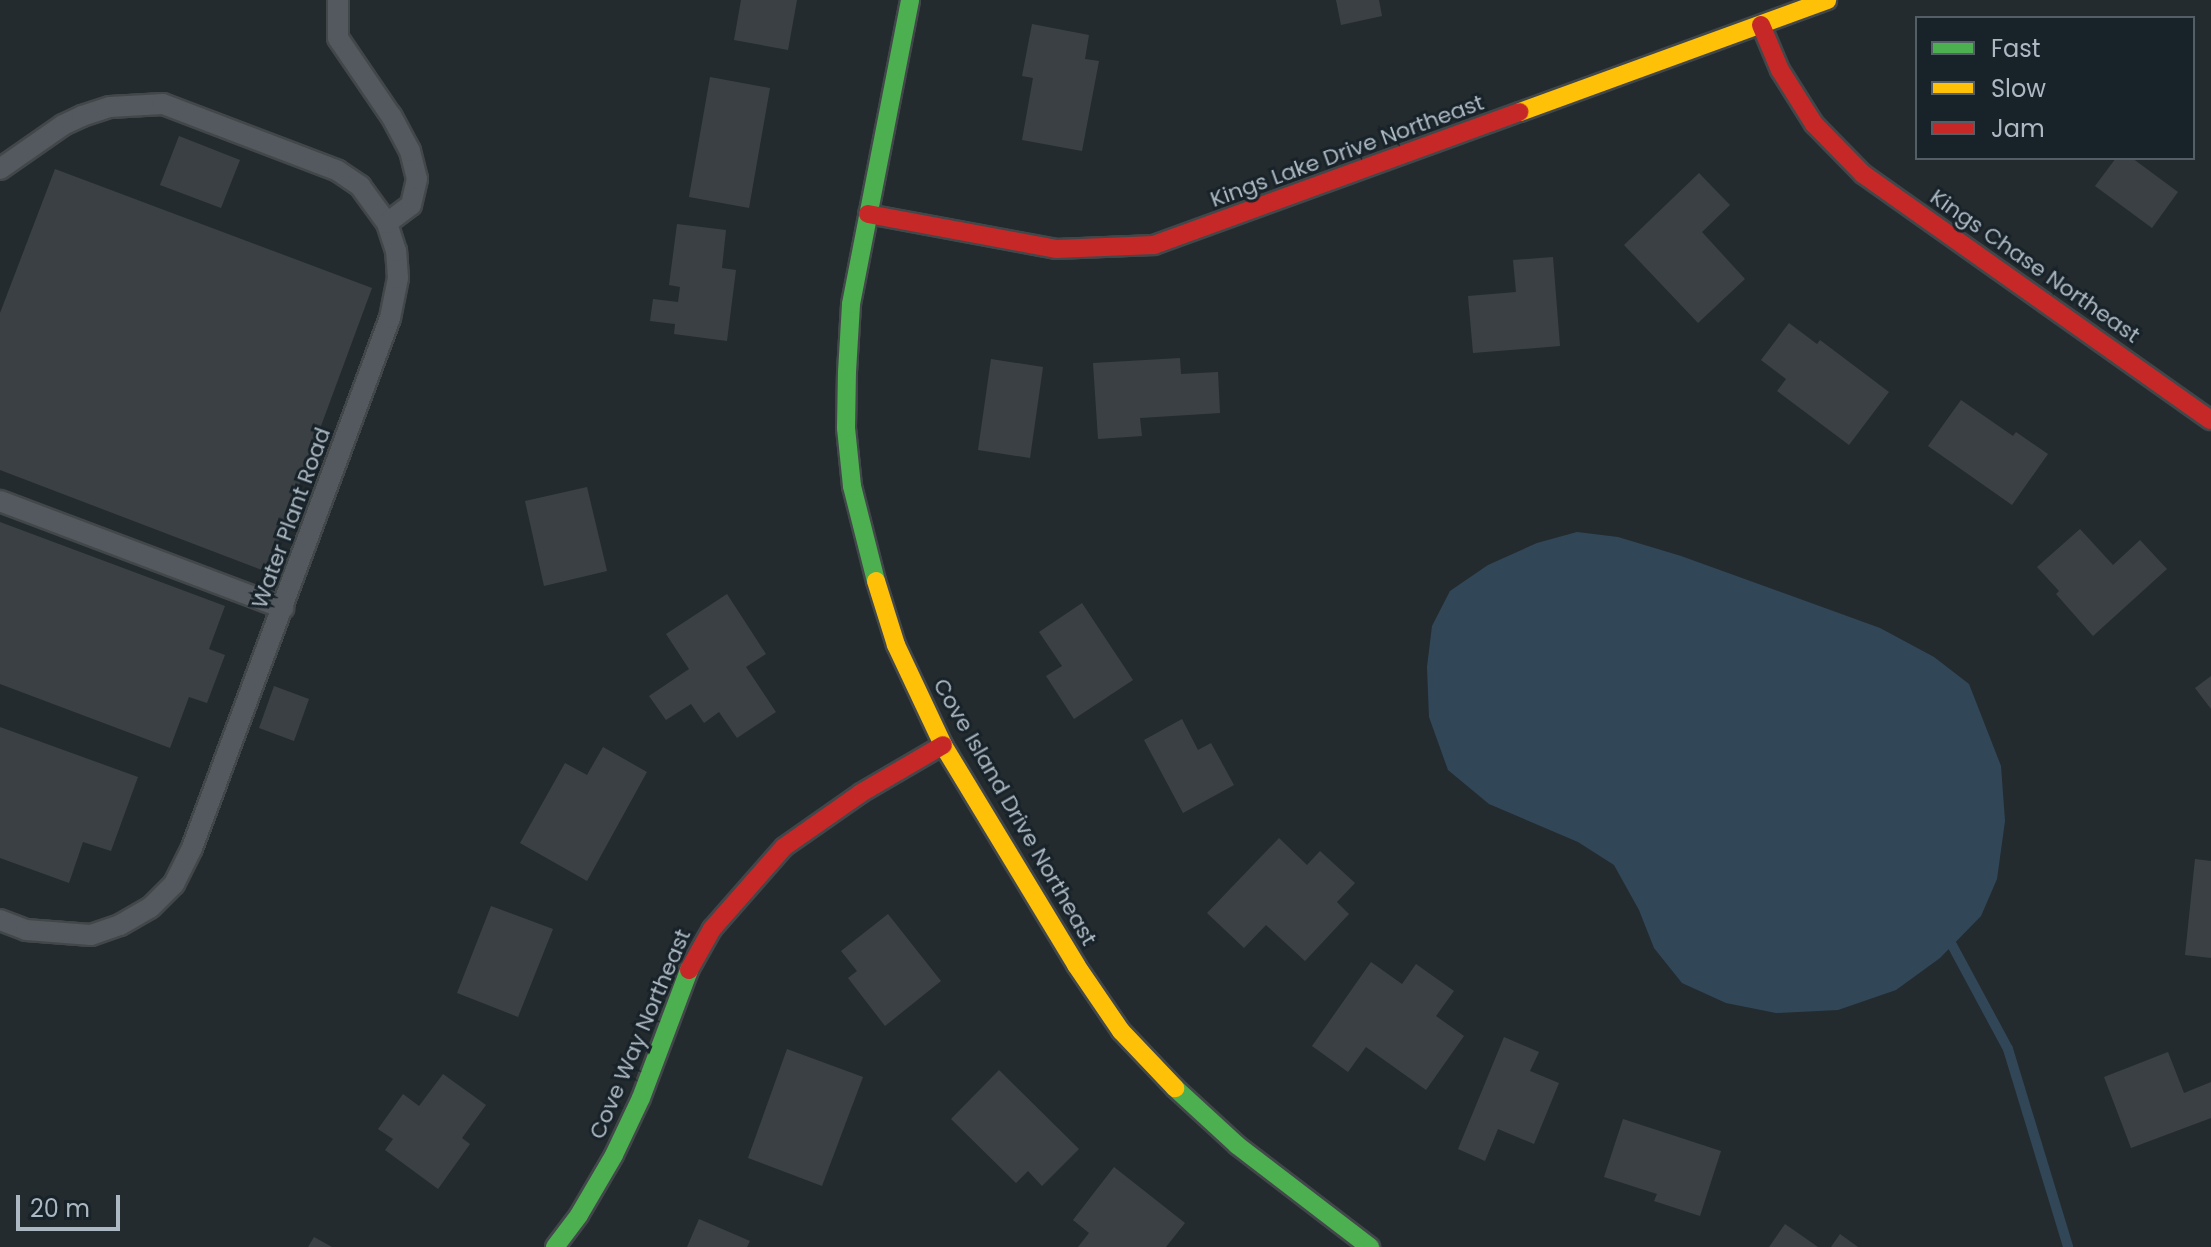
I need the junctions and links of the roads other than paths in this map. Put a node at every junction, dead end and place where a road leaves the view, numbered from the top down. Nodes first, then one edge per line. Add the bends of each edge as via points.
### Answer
1 (338, 0) edge
2 (910, 0) edge
3 (1827, 0) edge
4 (1761, 25) junction
5 (0, 169) edge
6 (868, 214) junction
7 (387, 223) junction
8 (2211, 420) edge
9 (0, 501) edge
10 (283, 608) junction
11 (943, 745) junction
12 (0, 920) edge
13 (555, 1247) edge
14 (1370, 1247) edge

1 - 7 lane via 338,38 391,116 410,151 417,179 411,205
2 - 6 street, Cove Island Drive Northeast
3 - 4 street, Kings Lake Drive Northeast
4 - 6 street, Kings Lake Drive Northeast via 1154,245 1056,249
4 - 8 street, Kings Chase Northeast via 1780,70 1814,124 1863,174
5 - 7 lane via 82,116 110,107 163,104 338,171 360,186
6 - 11 street, Cove Island Drive Northeast via 850,317 846,428 852,486 896,645
7 - 10 lane, Water Plant Road via 398,278 390,318
9 - 10 lane
10 - 12 lane, Water Plant Road via 174,884 150,908 91,935 26,930
11 - 13 street, Cove Way Northeast via 834,810 784,847 712,929 691,966 614,1155
11 - 14 street, Cove Island Drive Northeast via 1121,1031 1237,1145

